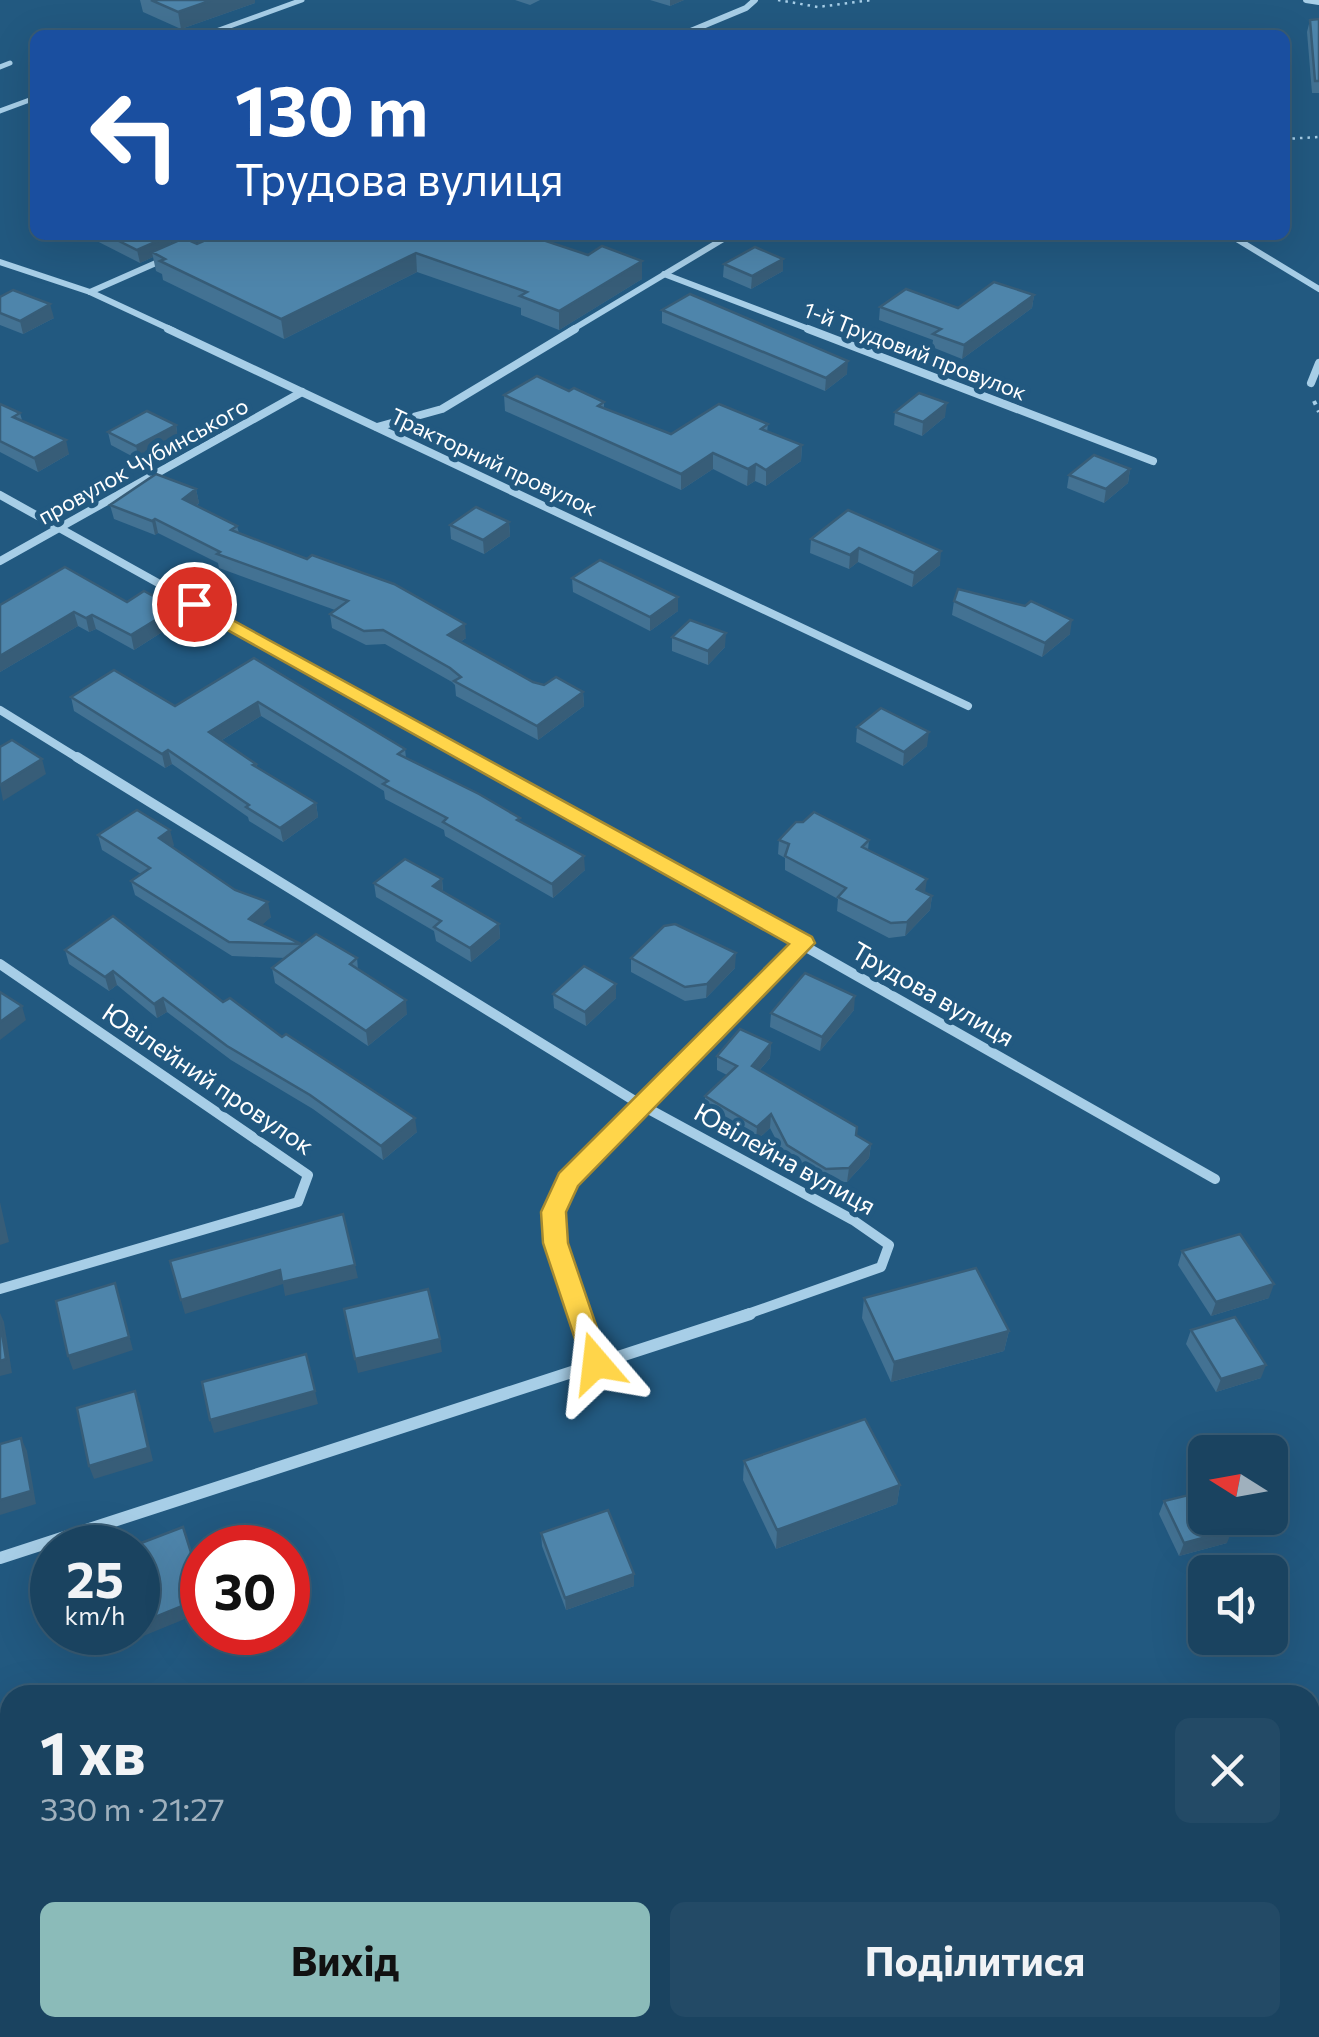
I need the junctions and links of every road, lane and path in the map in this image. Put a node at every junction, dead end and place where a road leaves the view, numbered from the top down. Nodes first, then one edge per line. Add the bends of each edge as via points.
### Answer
1 (302, 0) edge
2 (755, 0) edge
3 (778, 0) edge
4 (872, 0) edge
5 (1306, 0) edge
6 (1319, 2) edge
7 (219, 30) edge
8 (693, 30) edge
9 (10, 63) dead end
10 (0, 67) edge
11 (30, 100) edge
12 (0, 111) edge
13 (1319, 138) edge
14 (1290, 139) edge
15 (722, 240) edge
16 (1238, 240) edge
17 (172, 256) edge
18 (0, 262) edge
19 (664, 274) junction
20 (1319, 289) edge
21 (90, 292) junction
22 (1319, 363) edge
23 (1310, 384) dead end
24 (302, 392) junction
25 (376, 427) junction
26 (1153, 461) dead end
27 (0, 494) edge
28 (59, 529) junction
29 (0, 561) edge
30 (968, 706) dead end
31 (0, 710) edge
32 (804, 943) junction
33 (0, 964) edge
34 (643, 1106) junction
35 (1216, 1178) dead end
36 (0, 1289) edge
37 (596, 1363) junction
38 (0, 1558) edge

1 - 7 lane
2 - 8 street
3 - 4 path via 818,7
5 - 6 street
9 - 10 lane
11 - 12 lane
13 - 14 path
15 - 19 street
16 - 20 street
17 - 21 street
18 - 21 street, Тракторний провулок
19 - 25 street via 442,409
19 - 26 street, 1-й Трудовий провулок
21 - 24 street, Тракторний провулок
22 - 23 street
24 - 25 street, Тракторний провулок
24 - 28 street, провулок Чубинського
25 - 30 street, Тракторний провулок
27 - 28 street, Трудова вулиця
28 - 29 street, провулок Чубинського
28 - 32 street, Трудова вулиця
31 - 34 street, Ювілейна вулиця
32 - 34 street
32 - 35 street, Трудова вулиця
33 - 36 street, Ювілейний провулок via 308,1175 298,1202
34 - 37 street via 568,1180 553,1212 555,1243
34 - 37 street, Ювілейна вулиця via 890,1245 881,1266 835,1286
37 - 38 street, Ювілейна вулиця

